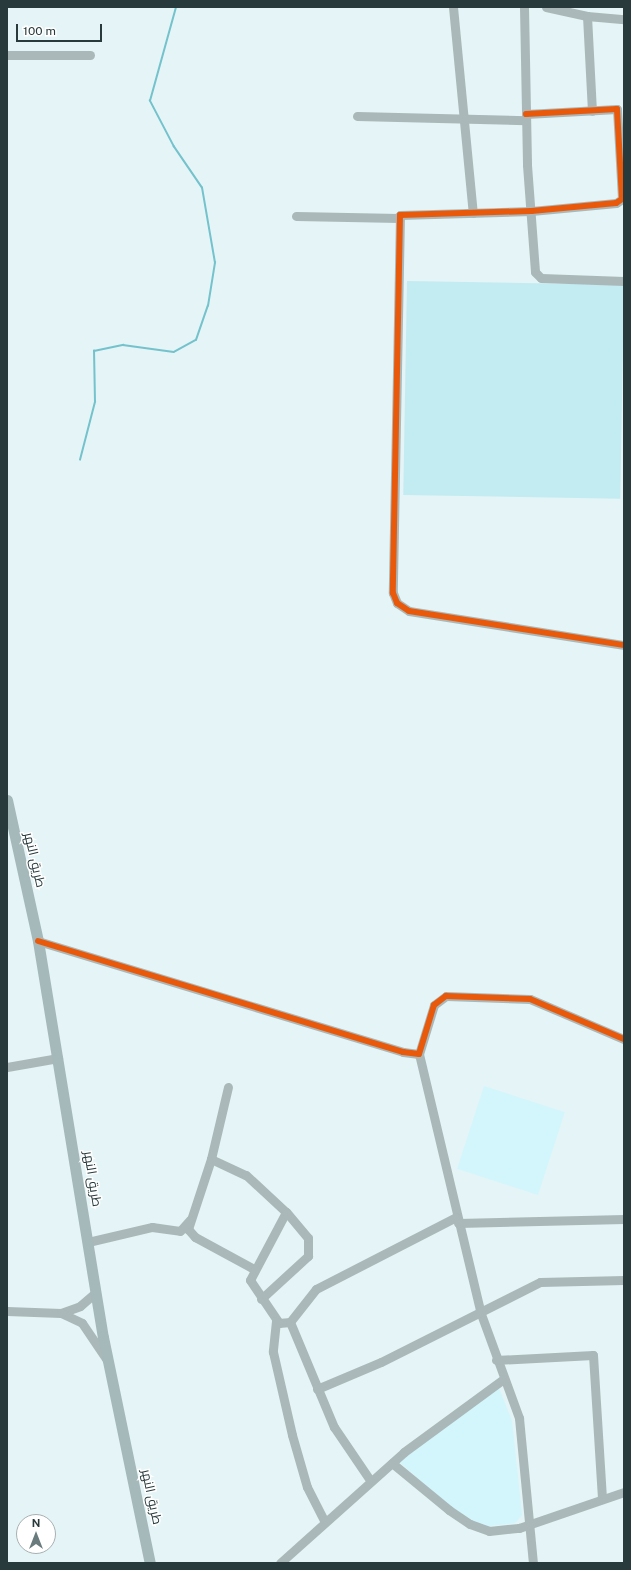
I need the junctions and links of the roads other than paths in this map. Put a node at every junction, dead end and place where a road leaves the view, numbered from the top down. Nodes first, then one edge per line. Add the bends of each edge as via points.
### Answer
1 (453, 7) edge
2 (524, 7) edge
3 (546, 7) edge
4 (587, 16) junction
5 (624, 19) edge
6 (7, 55) edge
7 (90, 55) dead end
8 (592, 111) junction
9 (357, 116) dead end
10 (526, 117) junction
11 (466, 119) junction
12 (531, 211) junction
13 (473, 213) junction
14 (296, 216) dead end
15 (398, 218) junction
16 (624, 281) edge
17 (624, 645) edge
18 (7, 800) edge
19 (38, 941) junction
20 (624, 1039) edge
21 (419, 1054) junction
22 (58, 1058) junction
23 (7, 1067) edge
24 (228, 1087) dead end
25 (212, 1158) junction
26 (286, 1212) junction
27 (624, 1219) edge
28 (190, 1220) junction
29 (457, 1220) junction
30 (88, 1242) junction
31 (254, 1269) junction
32 (624, 1280) edge
33 (95, 1293) junction
34 (260, 1299) junction
35 (7, 1311) edge
36 (61, 1313) junction
37 (481, 1314) junction
38 (276, 1320) junction
39 (290, 1322) junction
40 (496, 1360) junction
41 (109, 1363) junction
42 (502, 1380) junction
43 (317, 1389) junction
44 (392, 1463) junction
45 (370, 1480) junction
46 (624, 1492) edge
47 (602, 1499) junction
48 (325, 1522) junction
49 (529, 1525) junction
50 (150, 1563) edge
51 (280, 1563) edge
52 (533, 1563) edge

1 - 11 street
2 - 10 street
3 - 4 street
4 - 5 street
4 - 8 street
6 - 7 street
8 - 10 street
8 - 12 street via 617,109 622,194 620,202
9 - 11 street
10 - 11 street
10 - 12 street
11 - 13 street
12 - 13 street
12 - 16 street via 533,265 537,275
13 - 15 street via 406,213
14 - 15 street
15 - 17 street via 392,582 394,599 409,611 452,621
18 - 19 main road, طريق النهر
19 - 21 street via 211,996
19 - 22 main road, طريق النهر
20 - 21 street via 530,999 446,996 432,1010
21 - 29 street
22 - 23 street
22 - 30 main road, طريق النهر
24 - 25 street
25 - 26 street via 243,1172
25 - 28 street
26 - 31 street
26 - 34 street via 308,1238 308,1256
27 - 29 street
28 - 30 street via 180,1231 152,1227
28 - 31 street via 191,1234
29 - 37 street
29 - 39 street via 316,1290
30 - 33 main road, طريق النهر
31 - 34 street via 251,1285
32 - 37 street via 545,1281
33 - 36 street via 80,1306
33 - 41 main road, طريق النهر
34 - 38 street
35 - 36 street
36 - 41 street via 82,1323
37 - 40 street
37 - 43 street
38 - 39 street via 282,1324
38 - 48 street via 273,1352 292,1435 307,1487
39 - 43 street
40 - 42 street
40 - 47 street via 593,1355
41 - 50 main road, طريق النهر
42 - 44 street
42 - 49 street via 521,1428
43 - 45 street via 334,1427
44 - 45 street
44 - 49 street via 470,1524 502,1531
45 - 48 street
46 - 47 street
47 - 49 street
48 - 51 street
49 - 52 street

